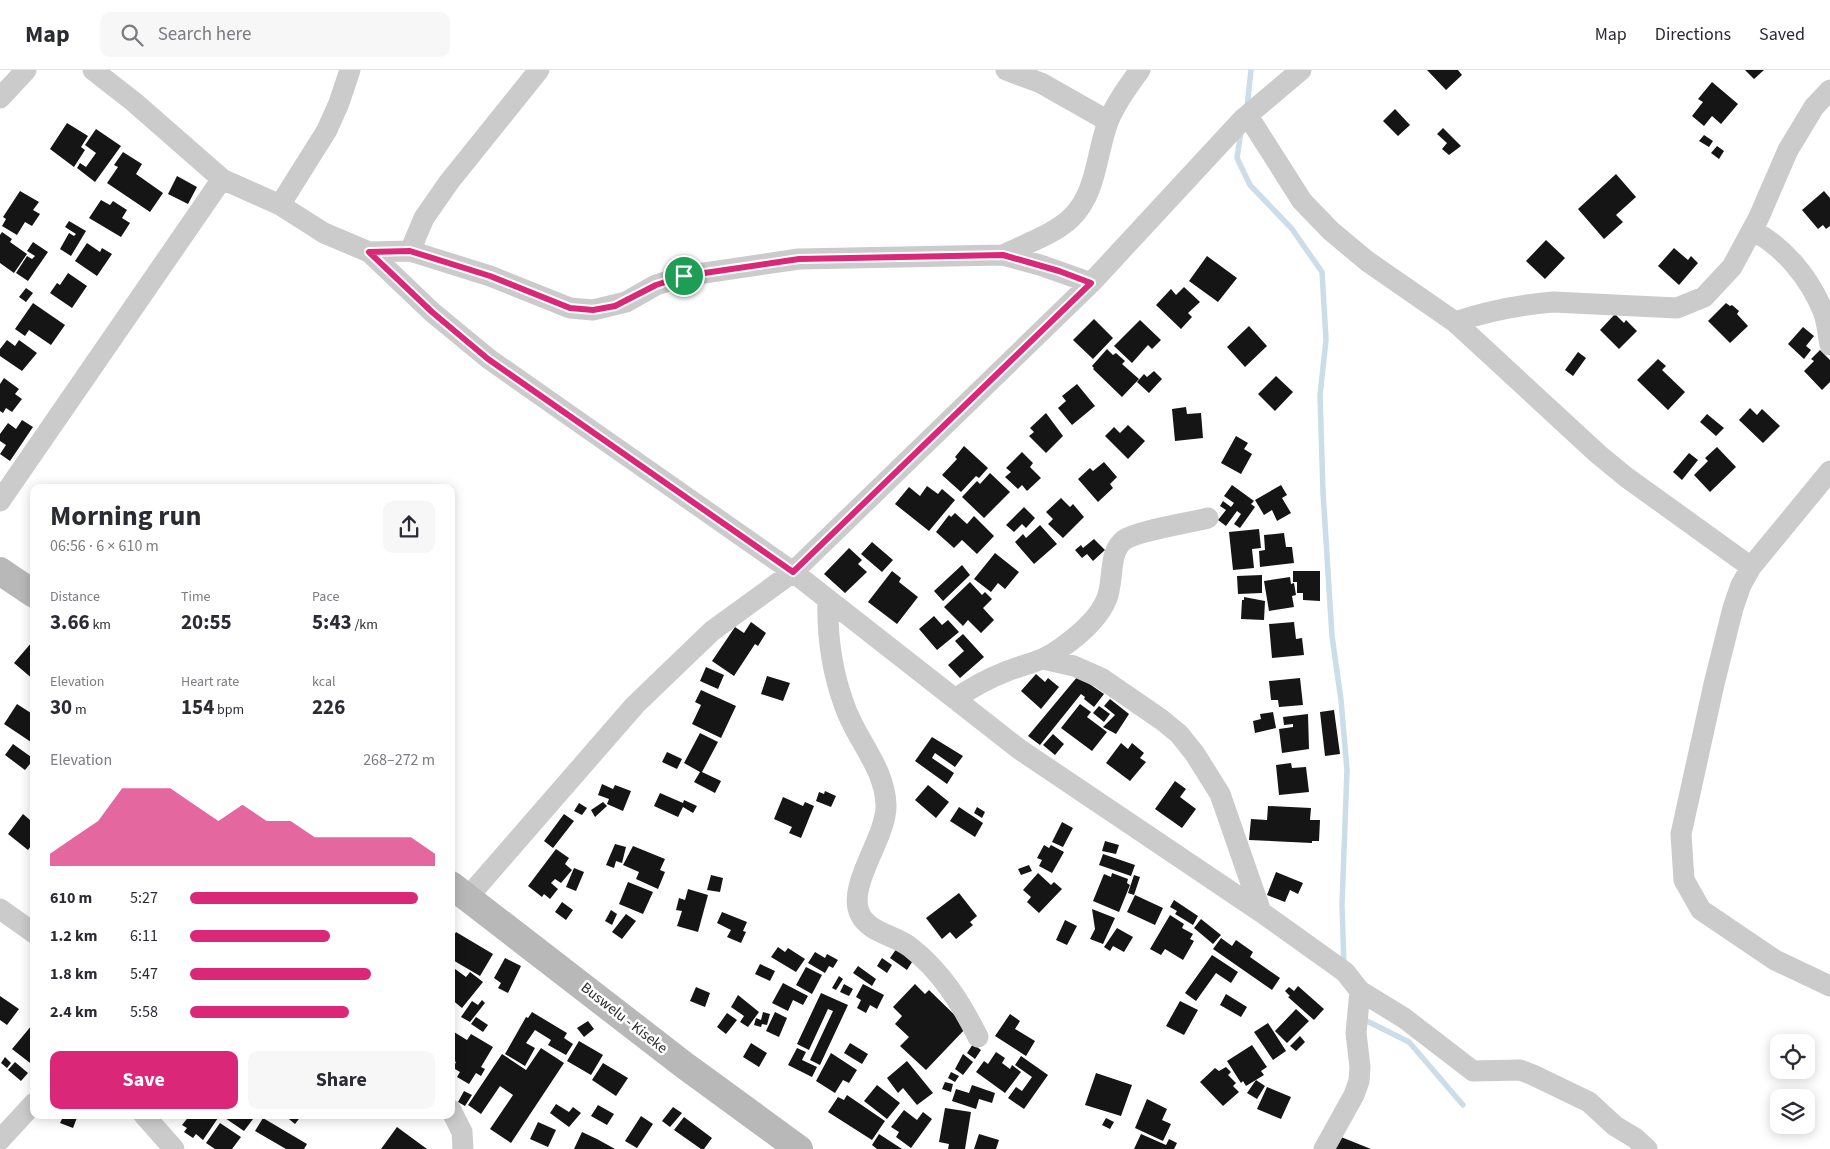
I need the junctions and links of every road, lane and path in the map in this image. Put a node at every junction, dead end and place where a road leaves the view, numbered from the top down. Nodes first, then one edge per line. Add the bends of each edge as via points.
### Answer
1 (26, 70) edge
2 (93, 70) edge
3 (350, 70) edge
4 (539, 70) edge
5 (1006, 70) edge
6 (1140, 70) edge
7 (1298, 73) edge
8 (1830, 90) edge
9 (0, 98) edge
10 (1251, 113) junction
11 (1108, 121) junction
12 (222, 179) junction
13 (280, 205) junction
14 (1752, 230) junction
15 (410, 251) junction
16 (369, 252) junction
17 (1003, 255) junction
18 (1091, 283) junction
19 (1456, 322) junction
20 (1830, 346) edge
21 (1830, 471) edge
22 (0, 501) edge
23 (1208, 518) dead end
24 (1751, 567) junction
25 (0, 571) edge
26 (793, 572) junction
27 (30, 591) edge
28 (828, 600) junction
29 (1042, 659) junction
30 (955, 699) junction
31 (460, 891) edge
32 (0, 908) edge
33 (1261, 912) junction
34 (30, 930) edge
35 (1830, 986) edge
36 (1360, 991) junction
37 (978, 1037) dead end
38 (30, 1107) edge
39 (455, 1118) edge
40 (148, 1119) edge
41 (0, 1140) edge
42 (174, 1149) edge
43 (463, 1149) edge
44 (799, 1149) edge
45 (1324, 1149) edge
46 (1647, 1149) edge

1 - 9 street
2 - 12 street
3 - 13 street via 327,130
4 - 15 street via 449,182 424,218
5 - 11 street via 1041,83
6 - 11 street
7 - 10 street
8 - 14 street via 1814,108 1788,150
10 - 18 street
10 - 19 street via 1302,201 1331,231 1367,261
11 - 17 street via 1092,183 1078,210 1053,230
12 - 13 street
12 - 22 street
13 - 16 street via 324,233
14 - 19 street via 1722,280 1704,297 1677,308 1546,303 1507,306
14 - 20 street via 1772,240 1790,257 1823,311
15 - 16 street
15 - 17 street via 490,276 570,308 593,310 615,306 656,285 684,276 799,259
16 - 26 street via 488,359
17 - 18 street
18 - 26 street
19 - 24 street via 1598,454
21 - 24 street
23 - 29 street via 1124,539 1114,556 1111,584 1102,609 1060,649
24 - 35 street via 1733,608 1685,815 1681,834 1684,880 1702,910 1775,960
25 - 27 main road
26 - 28 street
26 - 31 street via 712,631 635,705
28 - 30 street
28 - 37 street via 827,629 844,704 876,769 885,799 882,827 859,889 858,910 870,926 909,946 938,974 966,1011
29 - 30 street via 979,683
29 - 33 street via 1074,666 1101,678 1179,734 1220,794
30 - 33 street via 1019,749
31 - 44 main road, Buswelu - Kiseke via 684,1065
32 - 34 street
33 - 36 street via 1345,972
36 - 45 street via 1356,1032 1360,1067 1358,1081 1354,1095
36 - 46 street via 1404,1018 1473,1071 1514,1069 1533,1075 1589,1102
38 - 41 street
39 - 43 street via 462,1132
40 - 42 street

